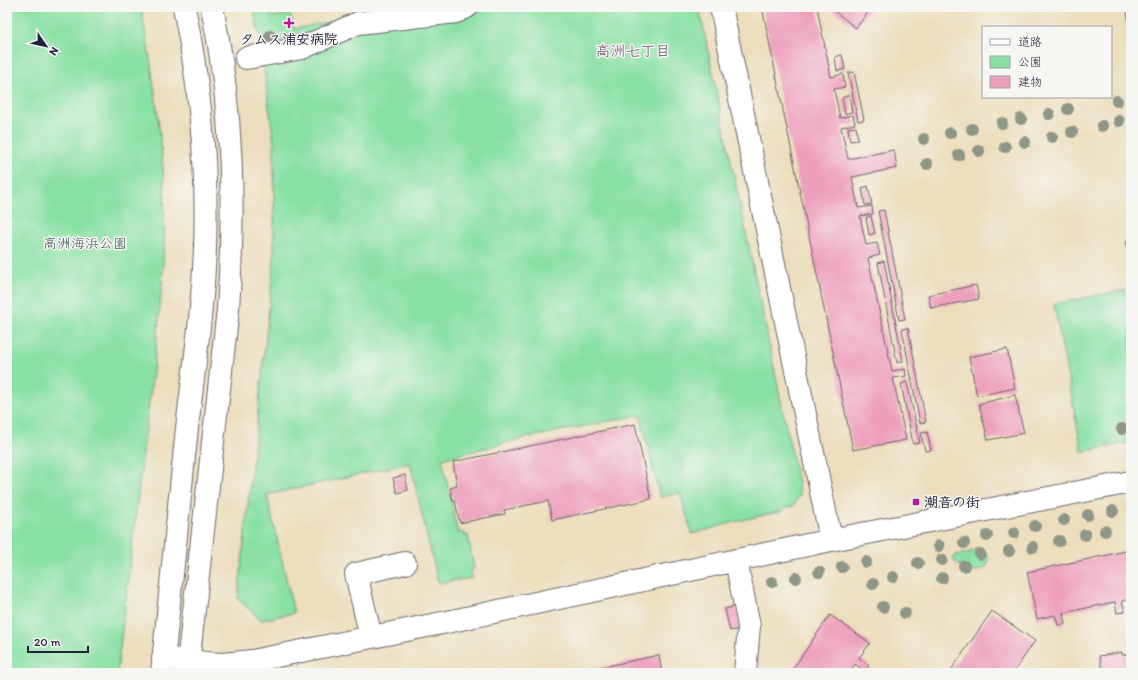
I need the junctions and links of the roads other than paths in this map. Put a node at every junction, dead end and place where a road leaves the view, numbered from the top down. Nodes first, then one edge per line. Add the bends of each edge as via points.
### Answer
1 (184, 7) edge
2 (212, 7) edge
3 (467, 7) edge
4 (721, 7) edge
5 (246, 58) dead end
6 (1131, 482) edge
7 (831, 540) junction
8 (736, 560) junction
9 (405, 563) dead end
10 (371, 637) junction
11 (162, 665) edge
12 (187, 667) edge
13 (745, 673) edge

1 - 11 street via 200,101 206,200 205,248
2 - 12 street via 221,50 230,140 232,251 228,310
3 - 5 street via 456,12 358,23 302,48
4 - 7 street
6 - 7 street
7 - 8 street
8 - 10 street
8 - 13 street via 749,626
9 - 10 street via 356,574
10 - 12 street via 252,661
11 - 12 street

